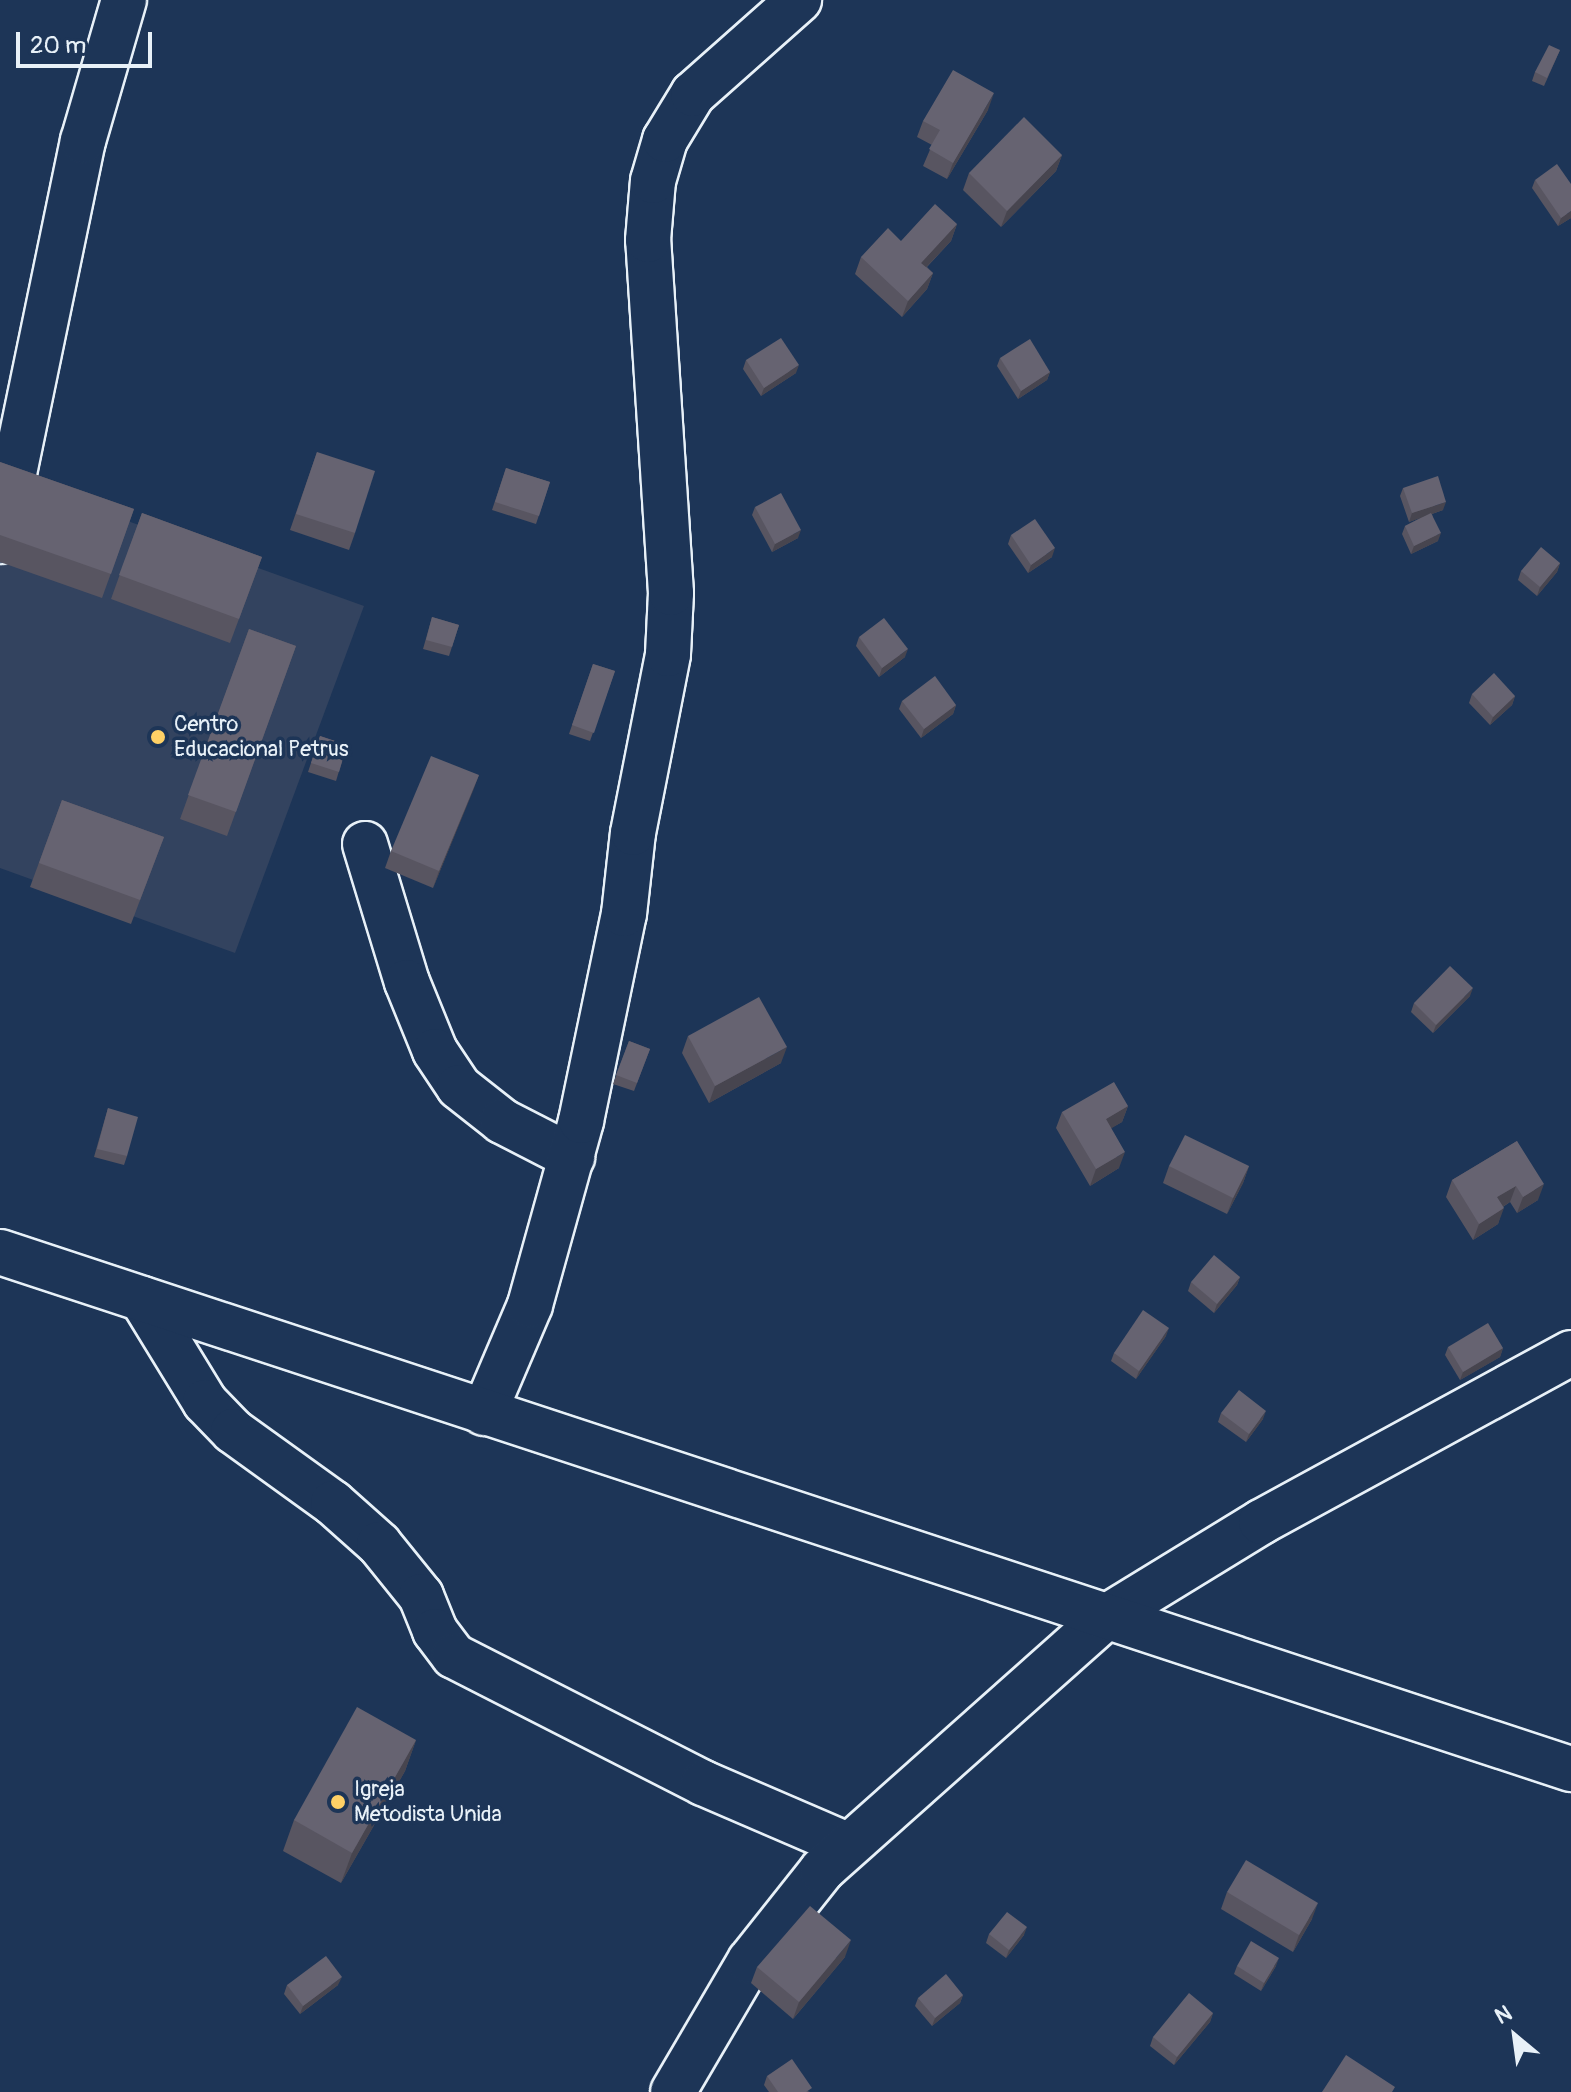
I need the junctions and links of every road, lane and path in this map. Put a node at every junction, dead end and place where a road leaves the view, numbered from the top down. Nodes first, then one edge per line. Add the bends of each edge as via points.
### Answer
1 (124, 0) edge
2 (799, 0) edge
3 (0, 541) edge
4 (365, 844) dead end
5 (572, 1157) junction
6 (0, 1252) edge
7 (142, 1299) junction
8 (1571, 1353) edge
9 (484, 1413) junction
10 (1106, 1617) junction
11 (1571, 1769) edge
12 (847, 1845) junction
13 (673, 2092) edge

1 - 3 street via 83,141
2 - 5 street via 693,94 665,140 653,181 648,240 671,593 668,654 635,819 611,983
4 - 5 street via 407,982 443,1063 459,1087 502,1121
5 - 9 street via 530,1305
6 - 7 street
7 - 9 street
7 - 12 street via 205,1402 233,1431 333,1503 379,1544 421,1596 435,1631 454,1656 703,1783
8 - 10 street via 1261,1522
9 - 10 street
10 - 11 street
10 - 12 street
12 - 13 street via 750,1961

